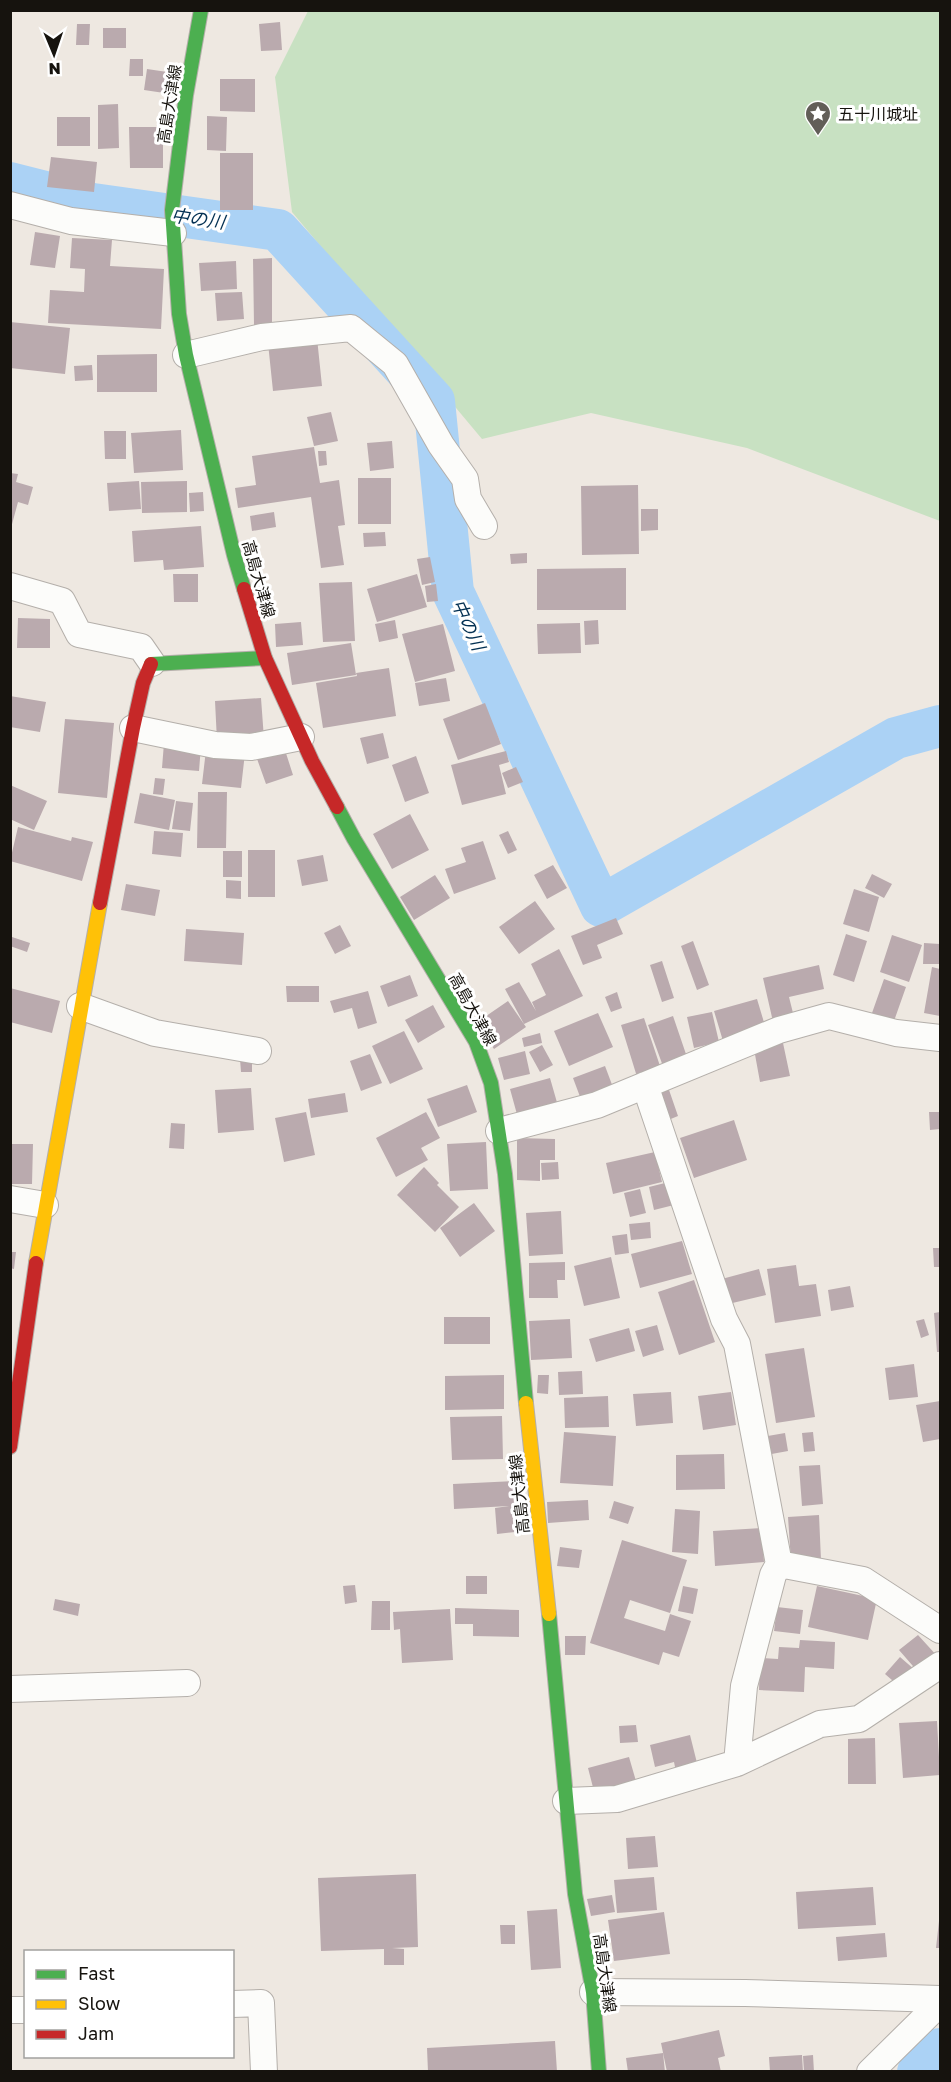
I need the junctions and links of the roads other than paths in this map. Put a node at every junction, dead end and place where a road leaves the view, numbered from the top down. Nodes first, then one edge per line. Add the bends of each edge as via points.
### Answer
1 (201, 10) edge
2 (10, 205) edge
3 (172, 223) junction
4 (186, 355) junction
5 (484, 526) dead end
6 (10, 586) edge
7 (265, 658) junction
8 (152, 663) junction
9 (133, 728) junction
10 (301, 737) junction
11 (80, 1006) junction
12 (940, 1038) edge
13 (258, 1051) dead end
14 (645, 1085) junction
15 (499, 1131) junction
16 (10, 1199) edge
17 (45, 1205) junction
18 (21, 1282) edge
19 (10, 1447) edge
20 (779, 1564) junction
21 (940, 1630) edge
22 (940, 1665) edge
23 (187, 1683) dead end
24 (10, 1689) edge
25 (737, 1763) junction
26 (566, 1801) junction
27 (593, 1992) junction
28 (940, 2001) edge
29 (234, 2004) edge
30 (264, 2072) edge
31 (599, 2072) edge
32 (870, 2072) edge

1 - 3 main road, 高島大津線 via 184,106
2 - 3 street via 71,221
3 - 4 main road, 高島大津線
4 - 5 street via 262,338 351,328 395,364 441,445 465,478 468,499
4 - 7 main road, 高島大津線 via 231,544
6 - 8 street via 62,601 79,634 141,647
7 - 8 main road
7 - 10 main road, 高島大津線
8 - 9 main road via 143,683
9 - 10 street via 242,747
9 - 11 main road
10 - 15 main road, 高島大津線 via 354,838 476,1042 491,1083
11 - 13 street via 155,1033
11 - 17 main road
12 - 14 street via 896,1033 829,1016 779,1030
14 - 15 street via 597,1105
14 - 20 street via 724,1319 737,1344
15 - 26 main road, 高島大津線
16 - 17 street
17 - 18 main road
18 - 19 main road
20 - 21 street via 863,1581
20 - 25 street via 744,1686
22 - 25 street via 859,1719 820,1724
23 - 24 street
25 - 26 street via 617,1799
26 - 27 main road, 高島大津線 via 575,1894
27 - 28 street
27 - 31 main road, 高島大津線
28 - 32 street
29 - 30 street via 261,2003

